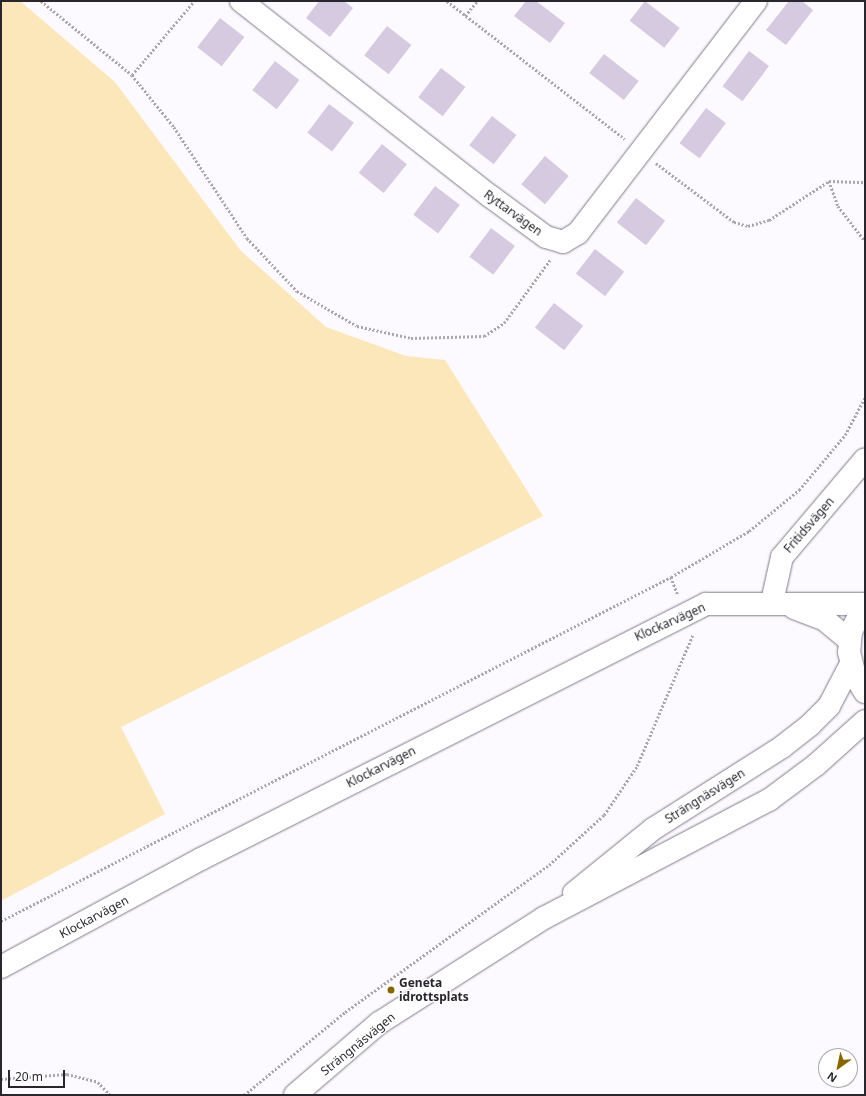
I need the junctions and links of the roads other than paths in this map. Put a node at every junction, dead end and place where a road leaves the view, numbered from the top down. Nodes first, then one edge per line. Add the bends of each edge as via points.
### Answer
1 (241, 1) edge
2 (756, 1) edge
3 (865, 459) edge
4 (772, 602) junction
5 (865, 605) edge
6 (849, 640) junction
7 (851, 664) junction
8 (865, 692) edge
9 (865, 721) edge
10 (544, 918) junction
11 (1, 967) edge
12 (295, 1095) edge

1 - 2 street, Ryttarvägen via 490,196 546,237 563,242 578,233
3 - 4 street, Fritidsvägen via 782,557
4 - 5 street, Klockarvägen
4 - 6 street, Klockarvägen via 812,613
4 - 11 street, Klockarvägen via 706,604 686,613 201,859
5 - 6 street
6 - 7 street
7 - 8 street
7 - 10 street, Strängnäsvägen via 829,706 810,725 782,747 654,829
9 - 10 street, Strängnäsvägen via 816,765 768,800
10 - 12 street, Strängnäsvägen via 379,1023

